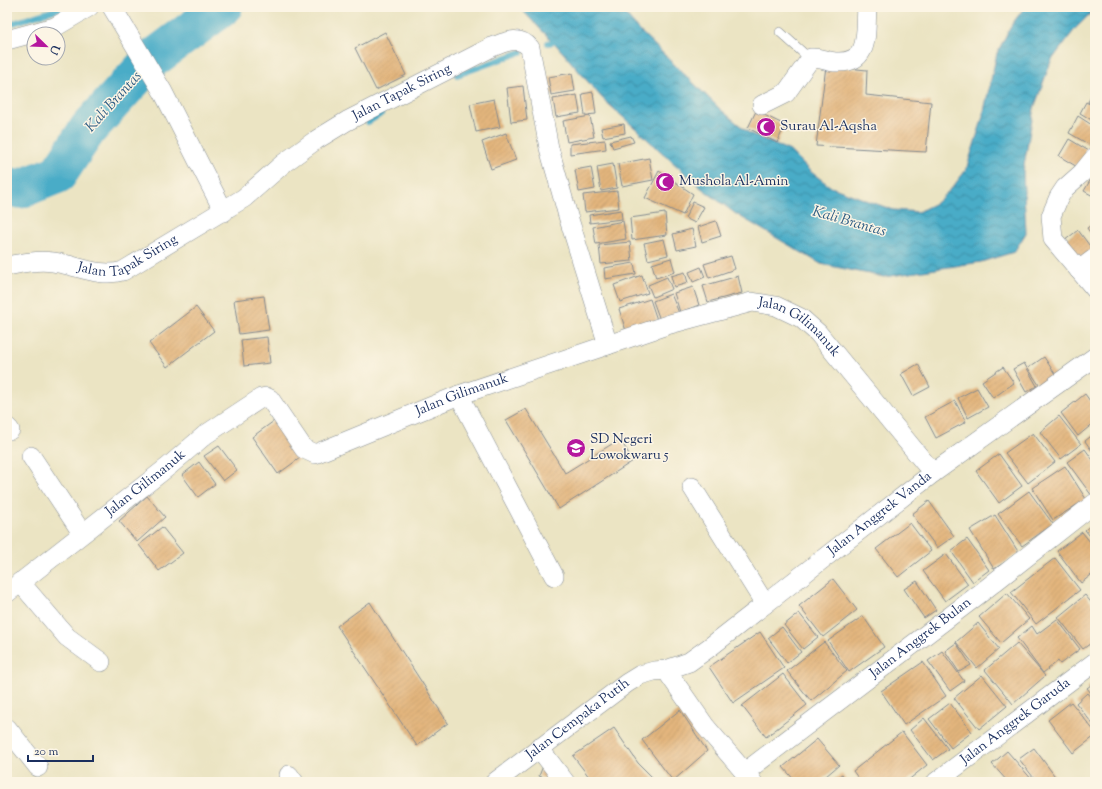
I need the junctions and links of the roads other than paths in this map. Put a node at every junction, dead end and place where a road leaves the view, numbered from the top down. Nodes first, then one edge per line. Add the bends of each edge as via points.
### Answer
1 (89, 7) edge
2 (112, 7) edge
3 (867, 7) edge
4 (780, 32) dead end
5 (7, 40) edge
6 (810, 59) junction
7 (762, 105) dead end
8 (1095, 157) edge
9 (224, 212) junction
10 (1095, 258) edge
11 (7, 266) edge
12 (1079, 270) junction
13 (1095, 289) edge
14 (608, 345) junction
15 (1095, 357) edge
16 (459, 395) junction
17 (31, 456) dead end
18 (933, 473) junction
19 (692, 487) dead end
20 (1095, 503) edge
21 (82, 533) junction
22 (554, 576) dead end
23 (14, 588) edge
24 (765, 604) junction
25 (101, 662) dead end
26 (1095, 662) edge
27 (666, 670) junction
28 (7, 728) edge
29 (539, 748) junction
30 (38, 767) dead end
31 (749, 777) edge
32 (495, 782) edge
33 (564, 782) edge
34 (936, 782) edge

1 - 5 street via 55,27
2 - 9 street via 163,92
3 - 6 street via 864,48 857,58 849,62
4 - 6 lane
6 - 7 street via 786,93
8 - 12 street via 1065,188 1051,216 1053,239
9 - 11 street, Jalan Tapak Siring via 116,273 91,272 54,262 38,261
9 - 14 street, Jalan Tapak Siring via 303,150 347,121 492,47 520,40 530,48 551,155
10 - 12 street
12 - 13 street
14 - 16 street, Jalan Gilimanuk
14 - 18 street, Jalan Gilimanuk via 670,324 752,302 776,306 801,318 818,333
15 - 18 street, Jalan Anggrek Vanda
16 - 21 street, Jalan Gilimanuk via 315,454 304,449 270,398 261,398 205,436
16 - 22 street
17 - 21 street
18 - 24 street, Jalan Anggrek Vanda
19 - 24 street
20 - 31 street, Jalan Anggrek Bulan
21 - 23 street, Jalan Gilimanuk
23 - 25 street via 67,637
24 - 27 street, Jalan Anggrek Vanda via 689,662
26 - 34 street, Jalan Anggrek Garuda
27 - 29 street, Jalan Cempaka Putih via 640,675
27 - 31 street via 713,736
28 - 30 street
29 - 32 street, Jalan Cempaka Putih
29 - 33 street

